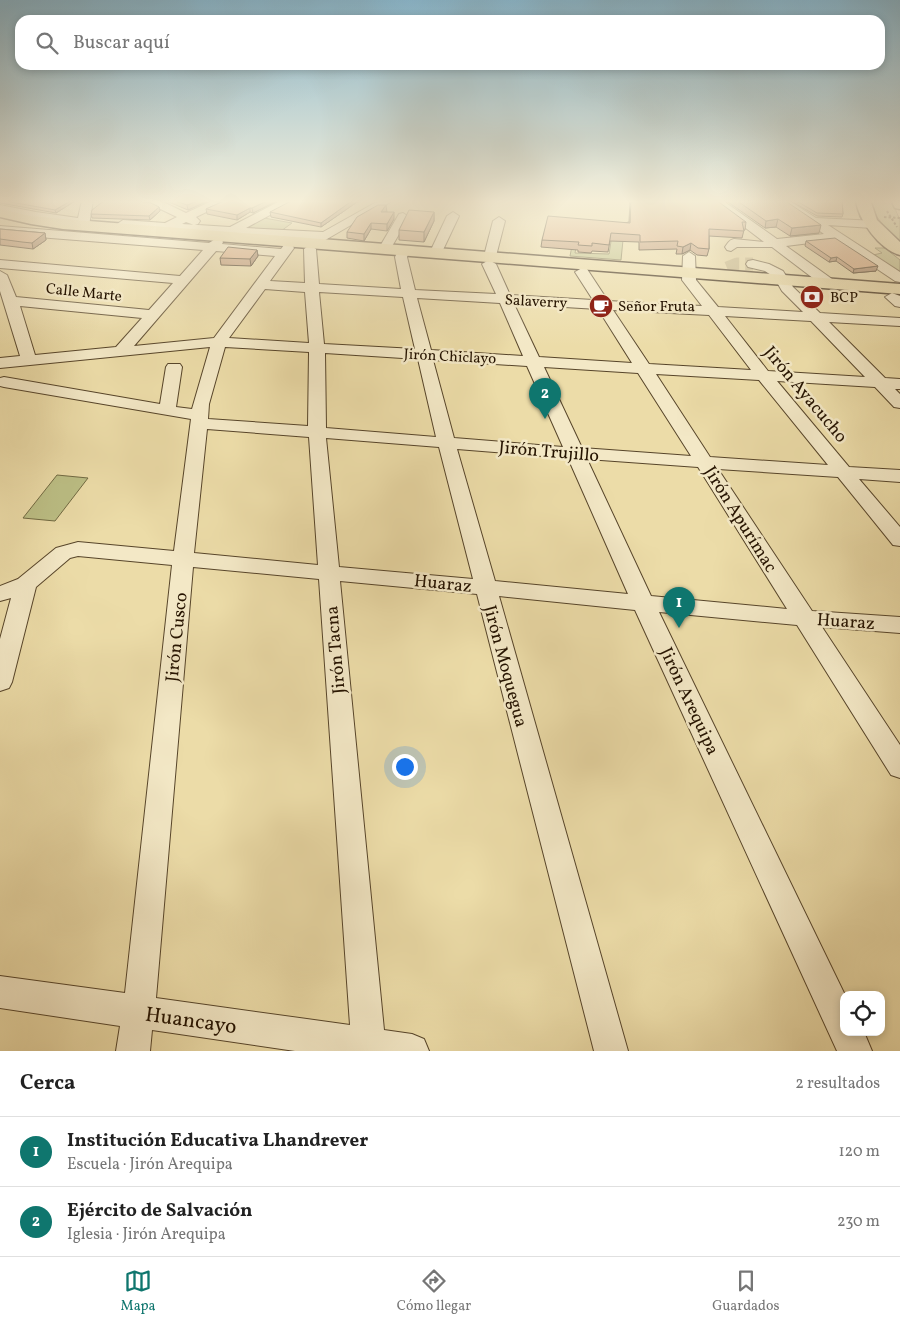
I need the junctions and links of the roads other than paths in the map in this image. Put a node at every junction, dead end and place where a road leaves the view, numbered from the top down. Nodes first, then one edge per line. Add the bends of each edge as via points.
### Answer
1 (207, 249) edge
2 (301, 249) edge
3 (305, 249) edge
4 (351, 249) edge
5 (437, 249) edge
6 (493, 249) edge
7 (763, 249) edge
8 (783, 249) edge
9 (856, 249) edge
10 (397, 252) junction
11 (436, 252) junction
12 (767, 258) junction
13 (490, 260) junction
14 (0, 264) edge
15 (753, 264) tunnel mouth
16 (22, 266) junction
17 (806, 266) junction
18 (689, 269) junction
19 (582, 272) junction
20 (0, 273) edge
21 (900, 278) edge
22 (183, 280) junction
23 (782, 280) junction
24 (827, 282) junction
25 (262, 284) junction
26 (312, 289) junction
27 (408, 294) junction
28 (898, 296) edge
29 (504, 299) junction
30 (604, 304) junction
31 (13, 308) junction
32 (713, 312) junction
33 (153, 315) junction
34 (814, 317) junction
35 (900, 322) edge
36 (219, 342) junction
37 (318, 347) junction
38 (121, 351) junction
39 (424, 355) junction
40 (29, 360) junction
41 (532, 361) junction
42 (0, 363) edge
43 (174, 367) dead end
44 (646, 369) junction
45 (764, 376) junction
46 (4, 382) dead end
47 (879, 382) junction
48 (900, 384) edge
49 (900, 403) edge
50 (167, 410) junction
51 (200, 418) junction
52 (318, 433) junction
53 (446, 441) junction
54 (575, 453) junction
55 (705, 462) junction
56 (845, 471) junction
57 (900, 476) edge
58 (900, 540) edge
59 (184, 559) junction
60 (328, 572) junction
61 (26, 584) junction
62 (484, 587) junction
63 (0, 594) edge
64 (643, 602) junction
65 (803, 618) junction
66 (900, 625) edge
67 (0, 682) edge
68 (900, 767) edge
69 (0, 992) edge
70 (138, 1012) junction
71 (840, 1020) edge
72 (848, 1036) edge
73 (369, 1048) edge
74 (133, 1051) edge
75 (412, 1051) edge
76 (611, 1051) edge
77 (855, 1051) edge

1 - 22 street
2 - 25 street, Jirón Cusco
3 - 26 street, Jirón Tacna
4 - 10 main road
5 - 11 street
6 - 13 street
7 - 12 street
8 - 17 street
9 - 21 street
10 - 11 main road
10 - 13 main road
10 - 27 street, Jirón Moquegua
11 - 13 main road
12 - 17 street
12 - 23 street
13 - 18 main road
13 - 19 main road
13 - 29 street, Jirón Arequipa
14 - 16 street
15 - 23 street
16 - 20 street
16 - 22 street
17 - 24 street
18 - 19 main road
18 - 23 main road
18 - 23 main road
18 - 32 street, Jirón Ayacucho
19 - 30 street, Jirón Apurímac
20 - 31 street
22 - 33 street
23 - 24 main road
23 - 28 main road
23 - 34 street
24 - 28 main road
25 - 26 street, Salaverry
25 - 36 street, Jirón Cusco
26 - 27 street, Salaverry
26 - 37 street, Jirón Tacna
27 - 29 street, Salaverry
27 - 39 street, Jirón Moquegua
29 - 30 street, Salaverry
29 - 41 street, Jirón Arequipa
30 - 32 street, Salaverry
30 - 44 street, Jirón Apurímac
31 - 33 street, Calle Marte via 39,304
31 - 40 street
32 - 34 street, Salaverry
32 - 45 street, Jirón Ayacucho
33 - 38 street
34 - 35 street, Salaverry
34 - 47 street
36 - 37 street, Jirón Chiclayo
36 - 38 street, Jirón Chiclayo
36 - 51 street, Jirón Cusco via 207,379
37 - 39 street, Jirón Chiclayo
37 - 52 street, Jirón Tacna
38 - 40 street, Jirón Chiclayo
39 - 41 street, Jirón Chiclayo
39 - 53 street, Jirón Moquegua
40 - 42 street, Jirón Chiclayo
41 - 44 street, Jirón Chiclayo
41 - 54 street, Jirón Arequipa
43 - 50 street
44 - 45 street, Jirón Chiclayo
44 - 55 street, Jirón Apurímac
45 - 47 street, Jirón Chiclayo
45 - 56 street, Jirón Ayacucho
46 - 50 street, Jirón Trujillo
47 - 48 street, Jirón Chiclayo
47 - 49 street
50 - 51 street, Jirón Trujillo
51 - 52 street, Jirón Trujillo
51 - 59 street, Jirón Cusco
52 - 53 street, Jirón Trujillo
52 - 60 street, Jirón Tacna
53 - 54 street, Jirón Trujillo
53 - 62 street, Jirón Moquegua
54 - 55 street, Jirón Trujillo
54 - 64 street, Jirón Arequipa
55 - 56 street, Jirón Trujillo
55 - 65 street, Jirón Apurímac
56 - 57 street, Jirón Trujillo
56 - 58 street, Jirón Ayacucho
59 - 60 street, Huaraz
59 - 61 street, Huaraz via 70,550
59 - 70 street, Jirón Cusco
60 - 62 street, Huaraz
60 - 73 street, Jirón Tacna
61 - 63 street, Huaraz
61 - 67 street
62 - 64 street, Huaraz
62 - 76 street, Jirón Moquegua
64 - 65 street, Huaraz
64 - 71 street, Jirón Arequipa
65 - 66 street, Huaraz
65 - 68 street, Jirón Apurímac
69 - 70 street, Huancayo
70 - 73 street, Huancayo
70 - 74 street, Jirón Cusco
72 - 77 street
73 - 75 street, Huancayo

